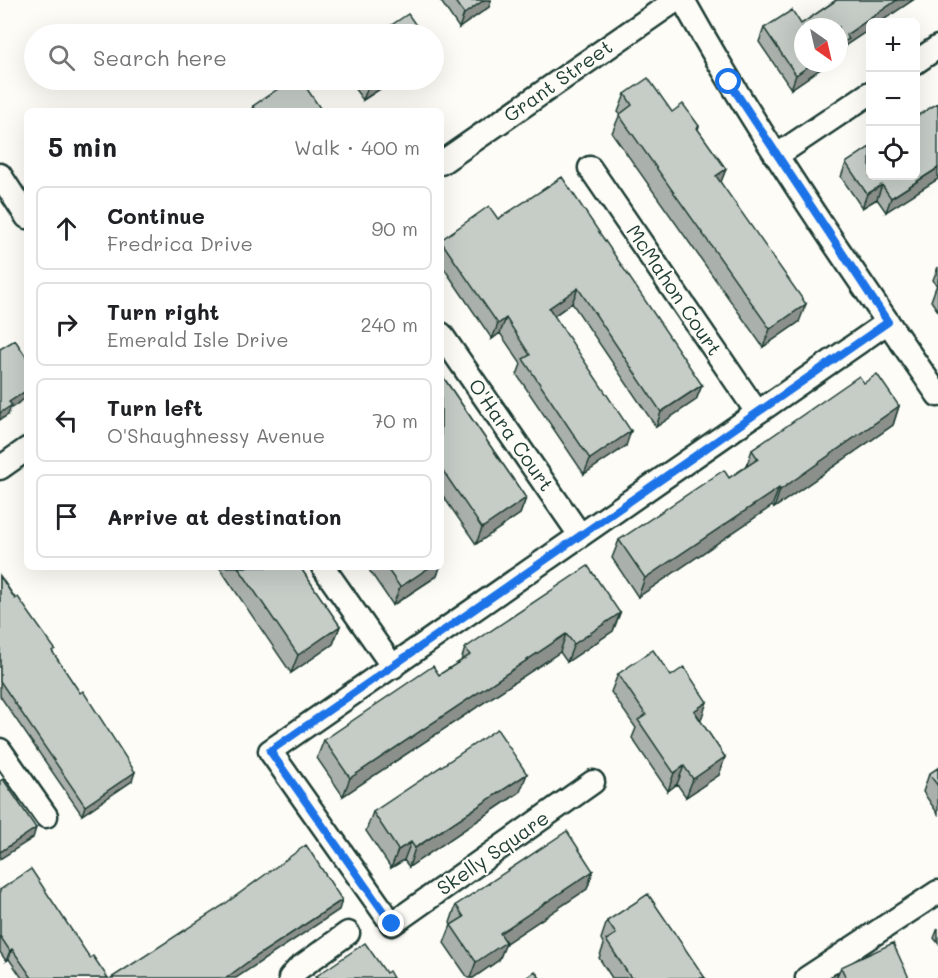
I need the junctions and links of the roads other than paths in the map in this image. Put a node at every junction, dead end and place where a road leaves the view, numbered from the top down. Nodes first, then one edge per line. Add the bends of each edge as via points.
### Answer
1 (676, 0) edge
2 (683, 0) edge
3 (938, 47) edge
4 (920, 59) edge
5 (866, 96) edge
6 (776, 156) junction
7 (444, 161) edge
8 (590, 168) dead end
9 (0, 176) edge
10 (24, 212) edge
11 (888, 322) junction
12 (444, 338) edge
13 (938, 394) edge
14 (757, 412) junction
15 (24, 451) edge
16 (0, 468) edge
17 (580, 535) junction
18 (325, 570) edge
19 (393, 667) junction
20 (0, 750) edge
21 (593, 783) dead end
22 (46, 816) dead end
23 (938, 892) edge
24 (348, 933) dead end
25 (291, 978) edge
26 (807, 978) edge

1 - 7 street, Grant Street
2 - 6 street
3 - 4 street
5 - 6 street
6 - 11 street
8 - 14 street, McMahon Court
9 - 10 street
11 - 13 street
11 - 14 street
12 - 17 street, O'Hara Court
14 - 17 street
15 - 16 street
17 - 19 street
18 - 19 street
19 - 21 street, Skelly Square via 270,751 392,924
20 - 22 street
23 - 26 street
24 - 25 street

